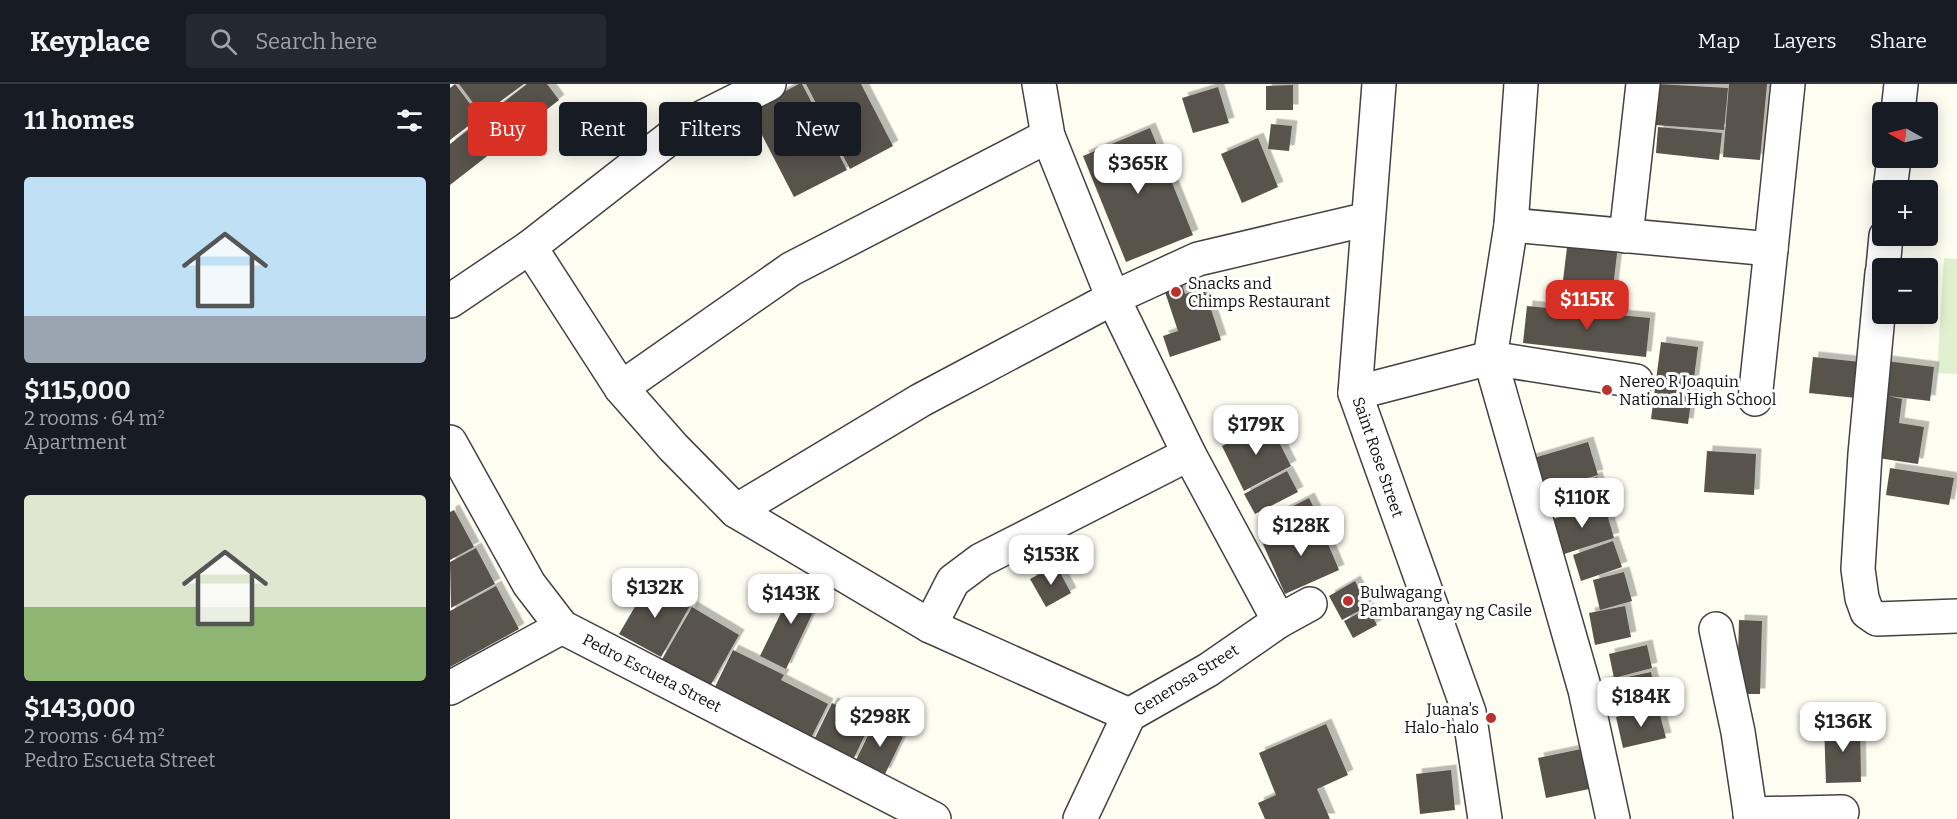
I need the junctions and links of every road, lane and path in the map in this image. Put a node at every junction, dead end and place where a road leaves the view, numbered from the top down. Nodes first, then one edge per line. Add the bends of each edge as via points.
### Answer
1 (769, 84) edge
2 (1039, 84) edge
3 (1379, 84) edge
4 (1521, 84) edge
5 (1643, 84) edge
6 (1788, 84) edge
7 (1900, 84) edge
8 (1899, 102) edge
9 (1048, 136) junction
10 (1368, 219) junction
11 (1511, 225) junction
12 (1626, 236) junction
13 (530, 247) junction
14 (1771, 249) junction
15 (1113, 298) junction
16 (450, 301) edge
17 (1877, 324) edge
18 (1490, 358) junction
19 (1636, 381) dead end
20 (621, 388) junction
21 (1355, 393) junction
22 (1755, 399) dead end
23 (450, 442) edge
24 (1189, 453) junction
25 (736, 511) junction
26 (1310, 604) dead end
27 (1957, 616) edge
28 (1279, 621) junction
29 (930, 626) junction
30 (562, 627) junction
31 (1716, 628) dead end
32 (450, 688) edge
33 (1129, 715) junction
34 (1842, 812) dead end
35 (1750, 817) edge
36 (934, 819) edge
37 (1080, 819) edge
38 (1485, 819) edge
39 (1613, 819) edge

1 - 13 street via 685,126
2 - 9 street
3 - 10 street, Saint Rose Street
4 - 11 street
5 - 12 street
6 - 14 street
7 - 8 street
9 - 15 street
9 - 20 street via 790,269
10 - 15 street via 1198,259
10 - 21 street, Saint Rose Street
11 - 12 street
11 - 18 street
12 - 14 street
13 - 16 street
13 - 20 street
14 - 22 street
15 - 24 street
15 - 25 street via 921,400
17 - 27 street via 1858,569 1862,598 1867,612 1877,619
18 - 19 street
18 - 21 street
18 - 39 street via 1584,690
20 - 25 street
21 - 38 street, Saint Rose Street via 1469,712
23 - 30 street, Pedro Escueta Street via 529,584
24 - 28 street
24 - 29 street via 981,560 953,581
25 - 29 street
26 - 28 street, Generosa Street
28 - 33 street, Generosa Street
29 - 33 street
30 - 32 street
30 - 36 street, Pedro Escueta Street
31 - 35 street via 1738,732
33 - 37 street, Generosa Street
34 - 35 street

